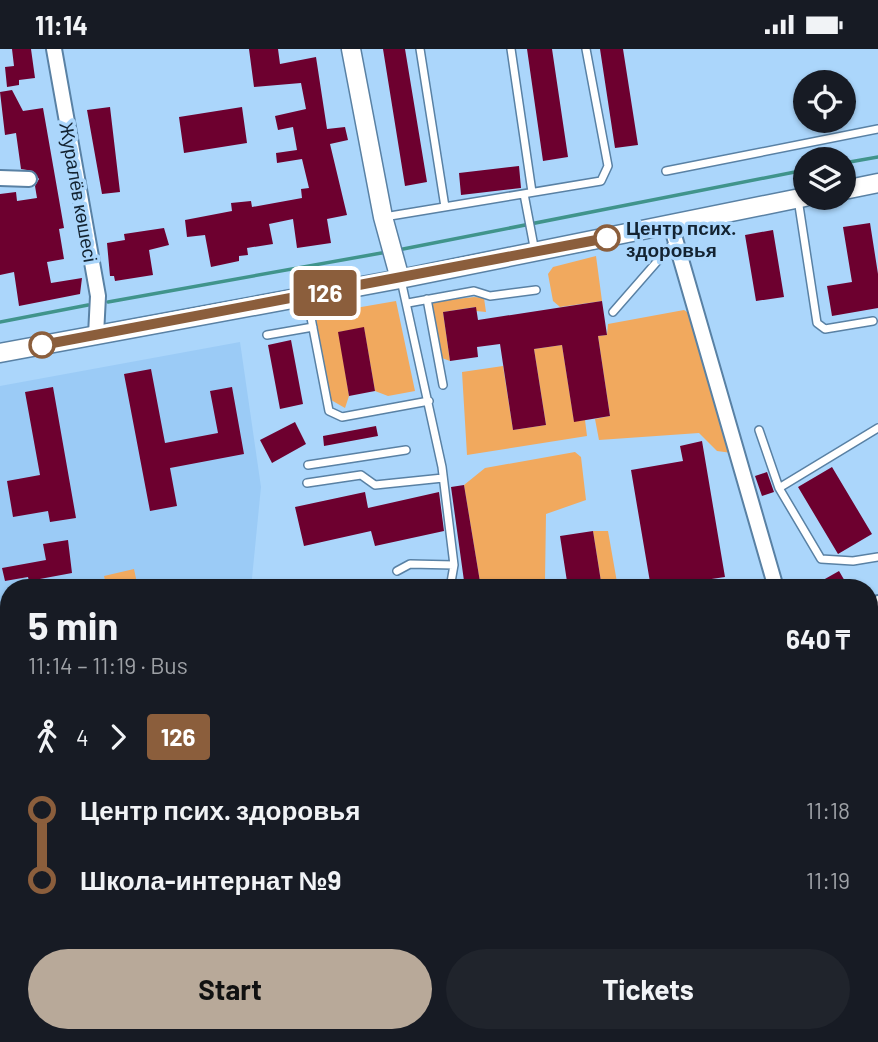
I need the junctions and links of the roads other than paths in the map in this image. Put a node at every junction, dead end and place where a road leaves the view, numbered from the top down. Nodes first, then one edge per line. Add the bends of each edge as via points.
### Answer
1 (54, 49) edge
2 (351, 49) edge
3 (420, 49) edge
4 (511, 49) edge
5 (586, 49) edge
6 (878, 129) edge
7 (666, 171) dead end
8 (0, 178) edge
9 (29, 179) dead end
10 (878, 183) edge
11 (856, 188) edge
12 (528, 193) junction
13 (793, 200) edge
14 (445, 207) junction
15 (803, 210) edge
16 (383, 217) junction
17 (673, 233) junction
18 (535, 250) junction
19 (400, 279) junction
20 (536, 290) dead end
21 (307, 296) junction
22 (427, 299) junction
23 (408, 303) junction
24 (613, 312) dead end
25 (873, 321) dead end
26 (313, 327) junction
27 (96, 335) junction
28 (267, 335) dead end
29 (0, 353) edge
30 (443, 385) dead end
31 (429, 401) junction
32 (878, 428) edge
33 (759, 429) dead end
34 (406, 450) dead end
35 (359, 457) junction
36 (308, 465) dead end
37 (360, 475) junction
38 (443, 478) junction
39 (307, 483) dead end
40 (779, 488) junction
41 (878, 557) edge
42 (454, 565) junction
43 (397, 571) dead end
44 (452, 579) edge
45 (773, 579) edge

1 - 27 street, Журалёв көшесі via 98,296
2 - 16 street
3 - 14 lane
4 - 12 lane
5 - 12 lane via 606,175 601,181
6 - 7 lane
8 - 9 street
10 - 11 street
12 - 14 lane
12 - 18 lane
13 - 17 street
14 - 16 lane
15 - 25 lane via 817,323 825,329
16 - 19 street
17 - 18 street
17 - 24 lane
17 - 45 street
18 - 19 street
19 - 21 street
19 - 23 lane
20 - 22 lane via 490,296 474,291
21 - 26 lane
21 - 27 street
22 - 23 lane
22 - 30 lane
23 - 31 lane
26 - 28 lane
26 - 31 lane via 329,411 342,417
27 - 29 street
31 - 38 lane
32 - 40 lane
33 - 40 lane
34 - 35 lane
35 - 36 lane
35 - 37 lane
37 - 38 lane via 375,485
37 - 39 lane
38 - 42 lane
40 - 41 lane via 821,559
42 - 43 lane via 410,563
42 - 44 lane

